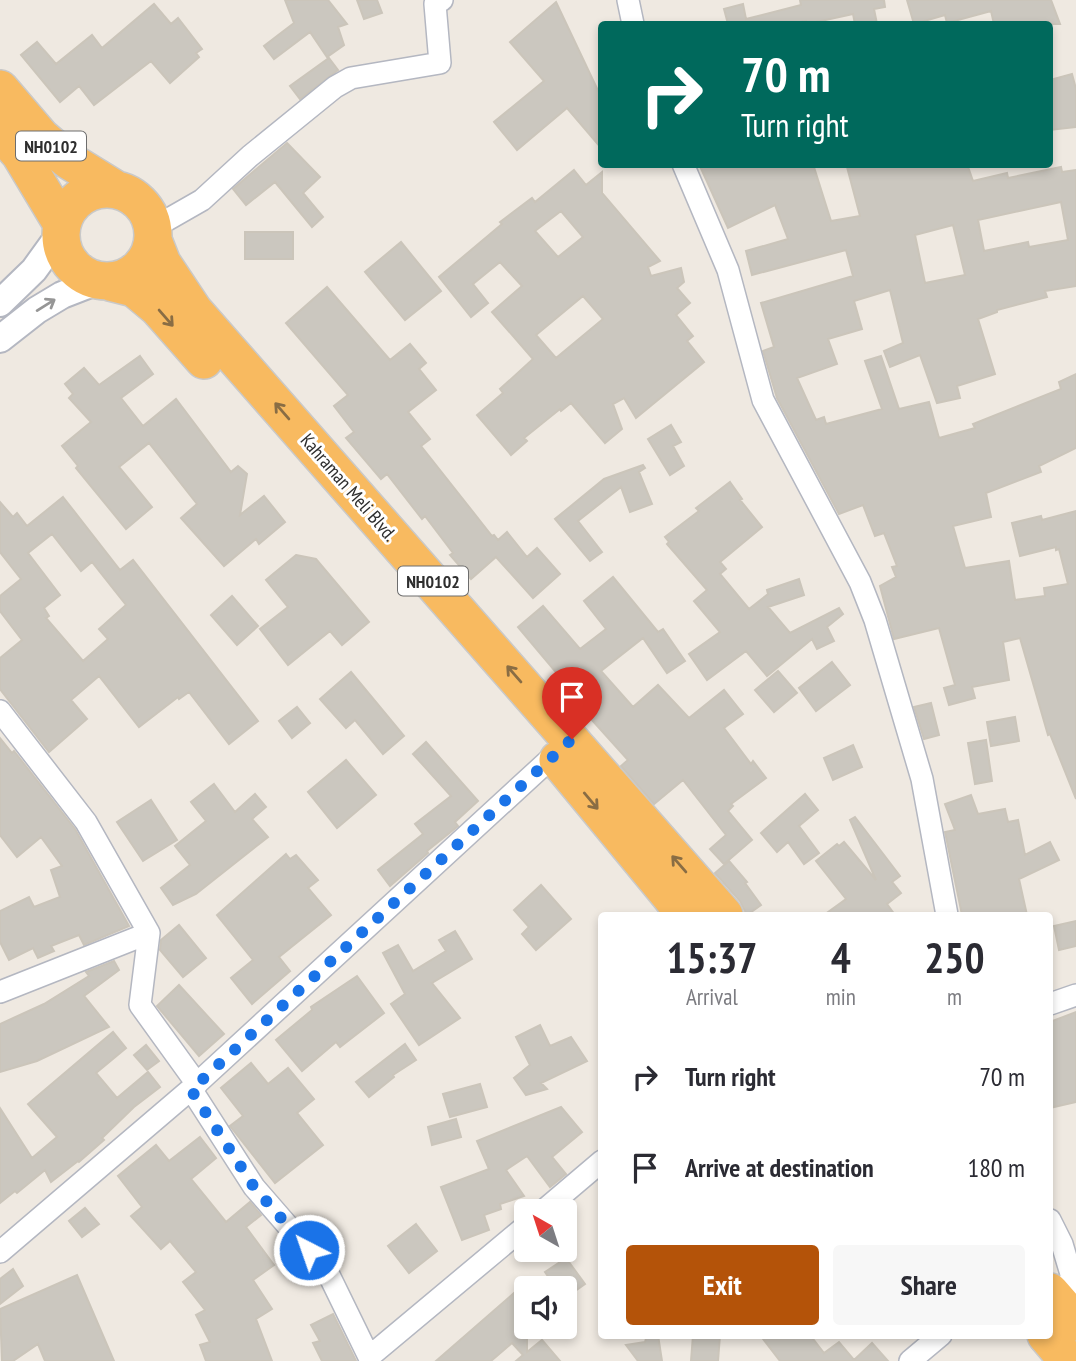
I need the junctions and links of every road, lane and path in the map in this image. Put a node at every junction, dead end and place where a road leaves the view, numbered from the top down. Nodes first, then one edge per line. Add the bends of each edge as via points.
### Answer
1 (442, 0) edge
2 (628, 0) edge
3 (632, 21) edge
4 (0, 89) edge
5 (0, 131) edge
6 (685, 168) edge
7 (115, 189) junction
8 (61, 229) junction
9 (153, 234) junction
10 (104, 282) junction
11 (0, 303) edge
12 (0, 339) edge
13 (0, 711) edge
14 (563, 747) junction
15 (683, 912) edge
16 (721, 912) edge
17 (946, 912) edge
18 (149, 933) junction
19 (0, 992) edge
20 (1076, 995) edge
21 (1053, 1003) edge
22 (194, 1087) junction
23 (598, 1164) edge
24 (557, 1199) edge
25 (1053, 1226) edge
26 (514, 1235) edge
27 (0, 1252) edge
28 (1060, 1315) edge
29 (936, 1339) edge
30 (370, 1359) edge
31 (910, 1361) edge
32 (1068, 1361) edge

1 - 9 street via 435,4 440,63 351,78 335,87 202,200
2 - 3 street
4 - 7 highway, NH0102 via 41,137
5 - 8 highway, NH0102 via 20,154
6 - 17 street via 729,270 763,400 876,620 922,779
7 - 8 highway via 87,193 76,201
7 - 9 highway, NH0102 via 142,204
8 - 10 highway, NH0102 via 62,247 75,270
8 - 11 street via 34,270
9 - 10 highway via 149,256 139,269 126,278
14 -> 9 highway, Kahraman Meli Blvd. / NH0102 via 194,311 162,263
12 -> 10 street via 62,295
10 -> 14 highway, Kahraman Meli Blvd. / NH0102 via 134,288 158,308
13 - 18 street via 86,822
14 -> 15 highway, Kahraman Meli Blvd. / NH0102
16 -> 14 highway, Kahraman Meli Blvd. / NH0102
14 - 22 street
18 - 19 street
18 - 22 street via 140,1005
20 - 21 street
22 - 27 street
22 - 30 street via 254,1187 327,1271
23 - 24 street
25 - 28 street via 1071,1274
26 - 30 street
28 - 32 highway
29 - 31 street

